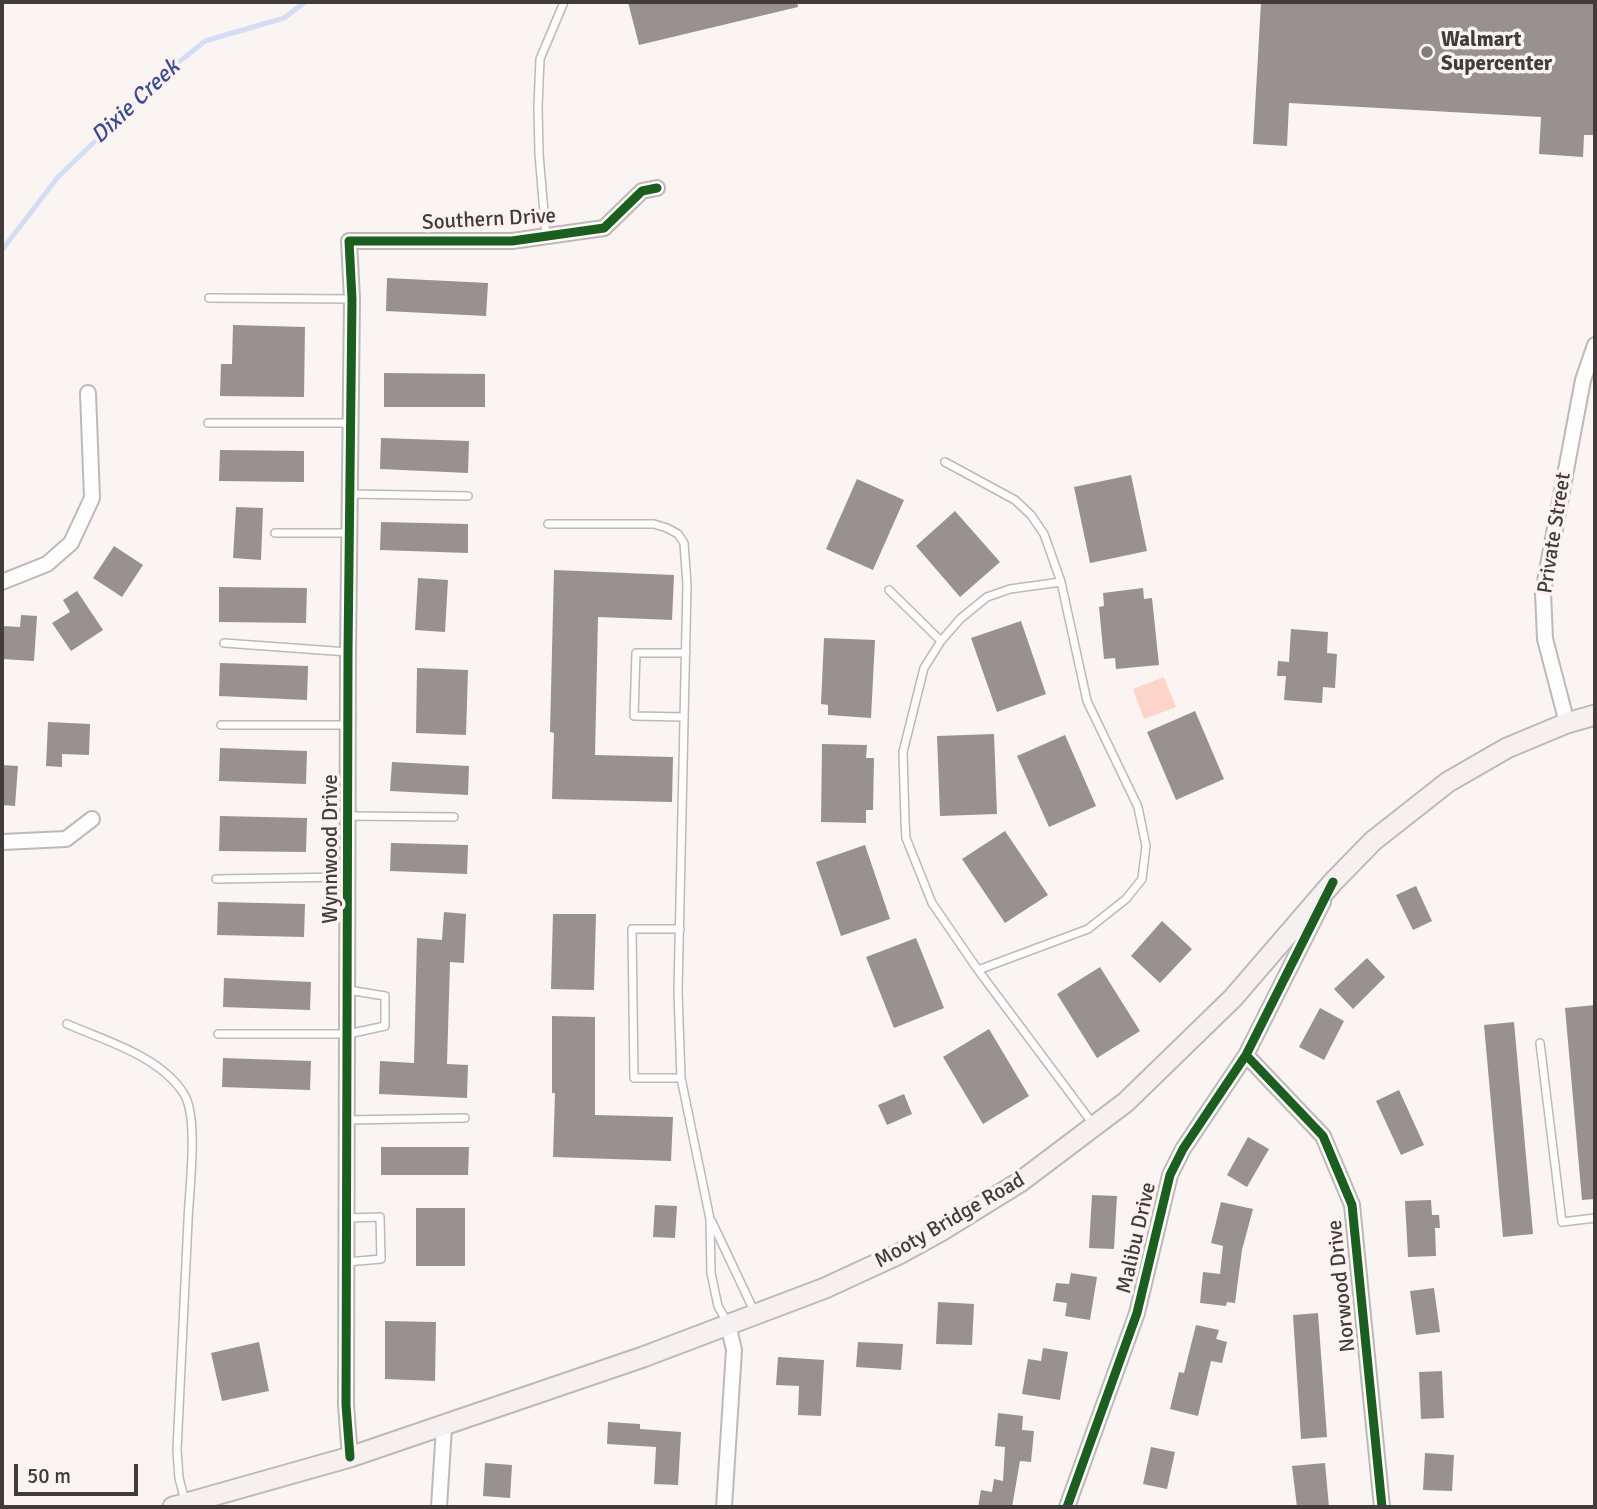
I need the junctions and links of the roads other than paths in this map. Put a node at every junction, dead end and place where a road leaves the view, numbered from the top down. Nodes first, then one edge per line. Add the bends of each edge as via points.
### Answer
1 (564, 2) edge
2 (657, 188) dead end
3 (546, 236) junction
4 (349, 241) joint
5 (209, 298) dead end
6 (352, 299) junction
7 (1595, 345) edge
8 (88, 393) dead end
9 (208, 423) dead end
10 (351, 423) junction
11 (945, 462) dead end
12 (350, 495) junction
13 (468, 496) dead end
14 (548, 524) dead end
15 (275, 533) dead end
16 (351, 533) junction
17 (2, 582) edge
18 (1062, 582) junction
19 (889, 590) dead end
20 (940, 641) junction
21 (224, 643) dead end
22 (348, 652) junction
23 (685, 653) junction
24 (1595, 715) edge
25 (684, 717) junction
26 (1567, 723) junction
27 (349, 724) junction
28 (220, 725) dead end
29 (349, 816) junction
30 (454, 817) dead end
31 (92, 819) dead end
32 (2, 842) edge
33 (349, 877) junction
34 (216, 879) dead end
35 (1333, 882) junction
36 (680, 929) junction
37 (978, 970) junction
38 (348, 990) junction
39 (67, 1024) dead end
40 (218, 1034) dead end
41 (348, 1034) junction
42 (1540, 1043) dead end
43 (1245, 1055) junction
44 (681, 1078) junction
45 (465, 1118) dead end
46 (347, 1120) junction
47 (1095, 1128) junction
48 (347, 1218) junction
49 (1595, 1218) edge
50 (710, 1219) junction
51 (347, 1262) junction
52 (755, 1314) junction
53 (728, 1324) junction
54 (444, 1427) junction
55 (350, 1457) junction
56 (179, 1506) edge
57 (439, 1507) edge
58 (724, 1507) edge
59 (1067, 1507) edge
60 (1382, 1507) edge

1 - 3 lane via 540,59 539,154
2 - 3 street, Southern Drive via 642,191 604,228
3 - 4 street, Southern Drive
4 - 6 street, Wynnwood Drive
5 - 6 lane
6 - 10 street, Wynnwood Drive
7 - 26 street, Private Street via 1583,380 1543,592 1545,639
8 - 17 street via 92,498 77,532 47,564
9 - 10 lane
10 - 12 street, Wynnwood Drive
11 - 18 lane via 1015,500 1031,515 1044,534
12 - 13 lane
12 - 16 street, Wynnwood Drive
14 - 23 lane via 654,524 678,534 684,543 687,586
15 - 16 lane
16 - 22 street, Wynnwood Drive
18 - 20 lane via 987,597
18 - 37 lane via 1087,701 1138,807 1146,846 1142,879 1126,899 1088,929
19 - 20 lane
20 - 37 lane via 924,667 903,752 906,838 932,903
21 - 22 lane
22 - 27 street, Wynnwood Drive
23 - 25 lane
23 - 25 lane via 636,653 634,716
24 - 26 main road, Mooty Bridge Road
25 - 36 lane
26 - 35 main road, Mooty Bridge Road via 1507,748 1448,782 1374,841
27 - 28 lane
27 - 29 street, Wynnwood Drive
29 - 30 lane
29 - 33 street, Wynnwood Drive
31 - 32 street via 66,839
33 - 34 lane
33 - 38 street, Wynnwood Drive
35 - 43 street, Malibu Drive
35 - 47 main road, Mooty Bridge Road via 1233,998
36 - 44 lane
36 - 44 lane via 632,929 634,1078
37 - 47 lane
38 - 41 street, Wynnwood Drive
38 - 41 lane via 385,996 385,1026
39 - 56 lane via 143,1058 180,1088 190,1106 177,1450
40 - 41 lane
41 - 46 street, Wynnwood Drive
42 - 49 lane via 1562,1222
43 - 59 street, Malibu Drive via 1170,1175 1137,1313
43 - 60 street, Norwood Drive via 1323,1136 1352,1205
44 - 50 lane
45 - 46 lane
46 - 48 street, Wynnwood Drive
47 - 52 main road, Mooty Bridge Road via 941,1231 859,1273
48 - 51 street, Wynnwood Drive
48 - 51 lane via 380,1217 381,1259
50 - 52 lane
50 - 53 lane via 711,1273 718,1306
51 - 55 street, Wynnwood Drive
52 - 53 main road, Mooty Bridge Road
53 - 54 main road, Mooty Bridge Road
53 - 58 street via 734,1350
54 - 55 main road, Mooty Bridge Road
54 - 57 street
55 - 56 main road, Mooty Bridge Road

